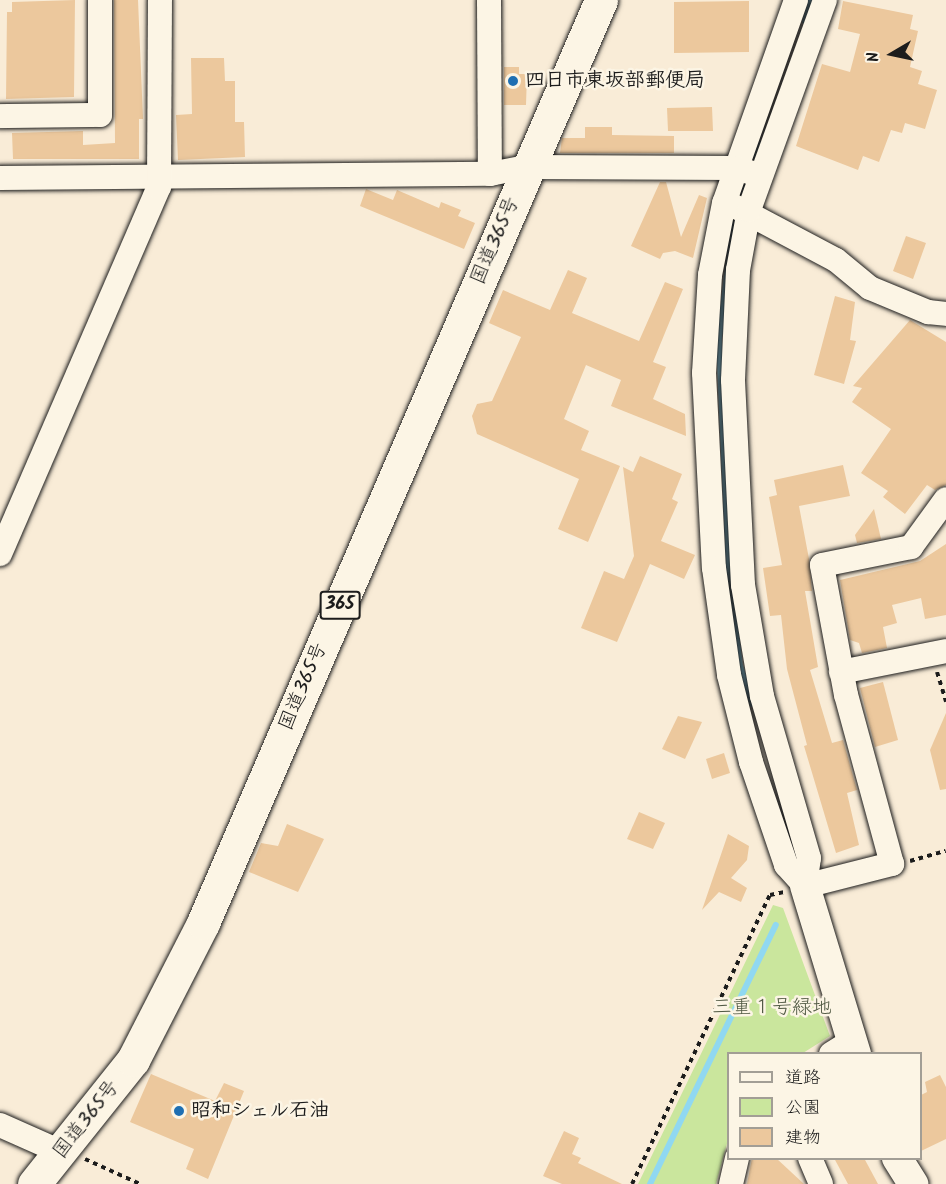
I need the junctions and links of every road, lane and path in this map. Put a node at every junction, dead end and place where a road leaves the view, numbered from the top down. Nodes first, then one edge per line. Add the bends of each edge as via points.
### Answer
1 (100, 0) edge
2 (160, 0) edge
3 (489, 0) edge
4 (601, 0) edge
5 (796, 0) edge
6 (825, 0) edge
7 (0, 116) edge
8 (527, 167) junction
9 (735, 168) junction
10 (490, 174) junction
11 (161, 175) junction
12 (760, 176) junction
13 (0, 178) edge
14 (724, 203) junction
15 (749, 210) junction
16 (946, 314) edge
17 (946, 499) edge
18 (0, 554) edge
19 (940, 653) edge
20 (841, 672) junction
21 (946, 702) edge
22 (946, 851) edge
23 (892, 864) junction
24 (805, 886) junction
25 (847, 1049) edge
26 (0, 1125) edge
27 (64, 1151) junction
28 (737, 1160) edge
29 (811, 1160) edge
30 (898, 1160) edge
31 (34, 1184) edge
32 (140, 1184) edge
33 (632, 1184) edge
34 (731, 1184) edge
35 (821, 1184) edge
36 (913, 1184) edge

1 - 7 street via 100,115
2 - 11 street
3 - 10 street
4 - 8 highway, 国道365号 / 365
5 - 9 street
6 - 12 street
8 - 9 street
8 - 10 street
8 - 27 highway, 国道365号 / 365 via 203,923 133,1060
9 - 12 street
9 - 14 street
10 - 11 street
11 - 13 street
11 - 18 street
12 - 15 street
14 - 15 street
14 - 24 street via 710,275 704,362 718,604 751,762 786,865
15 - 16 street via 836,260 870,288 928,312
15 - 24 street via 738,270 733,380 744,585 760,686 808,858
17 - 20 street via 911,547 822,565
19 - 20 street
19 - 21 path
20 - 23 street
22 - 23 path
23 - 24 street
24 - 25 street
24 - 33 path via 770,895
26 - 27 street
27 - 31 highway, 国道365号 / 365
27 - 32 path
28 - 34 street
29 - 35 street
30 - 36 street

